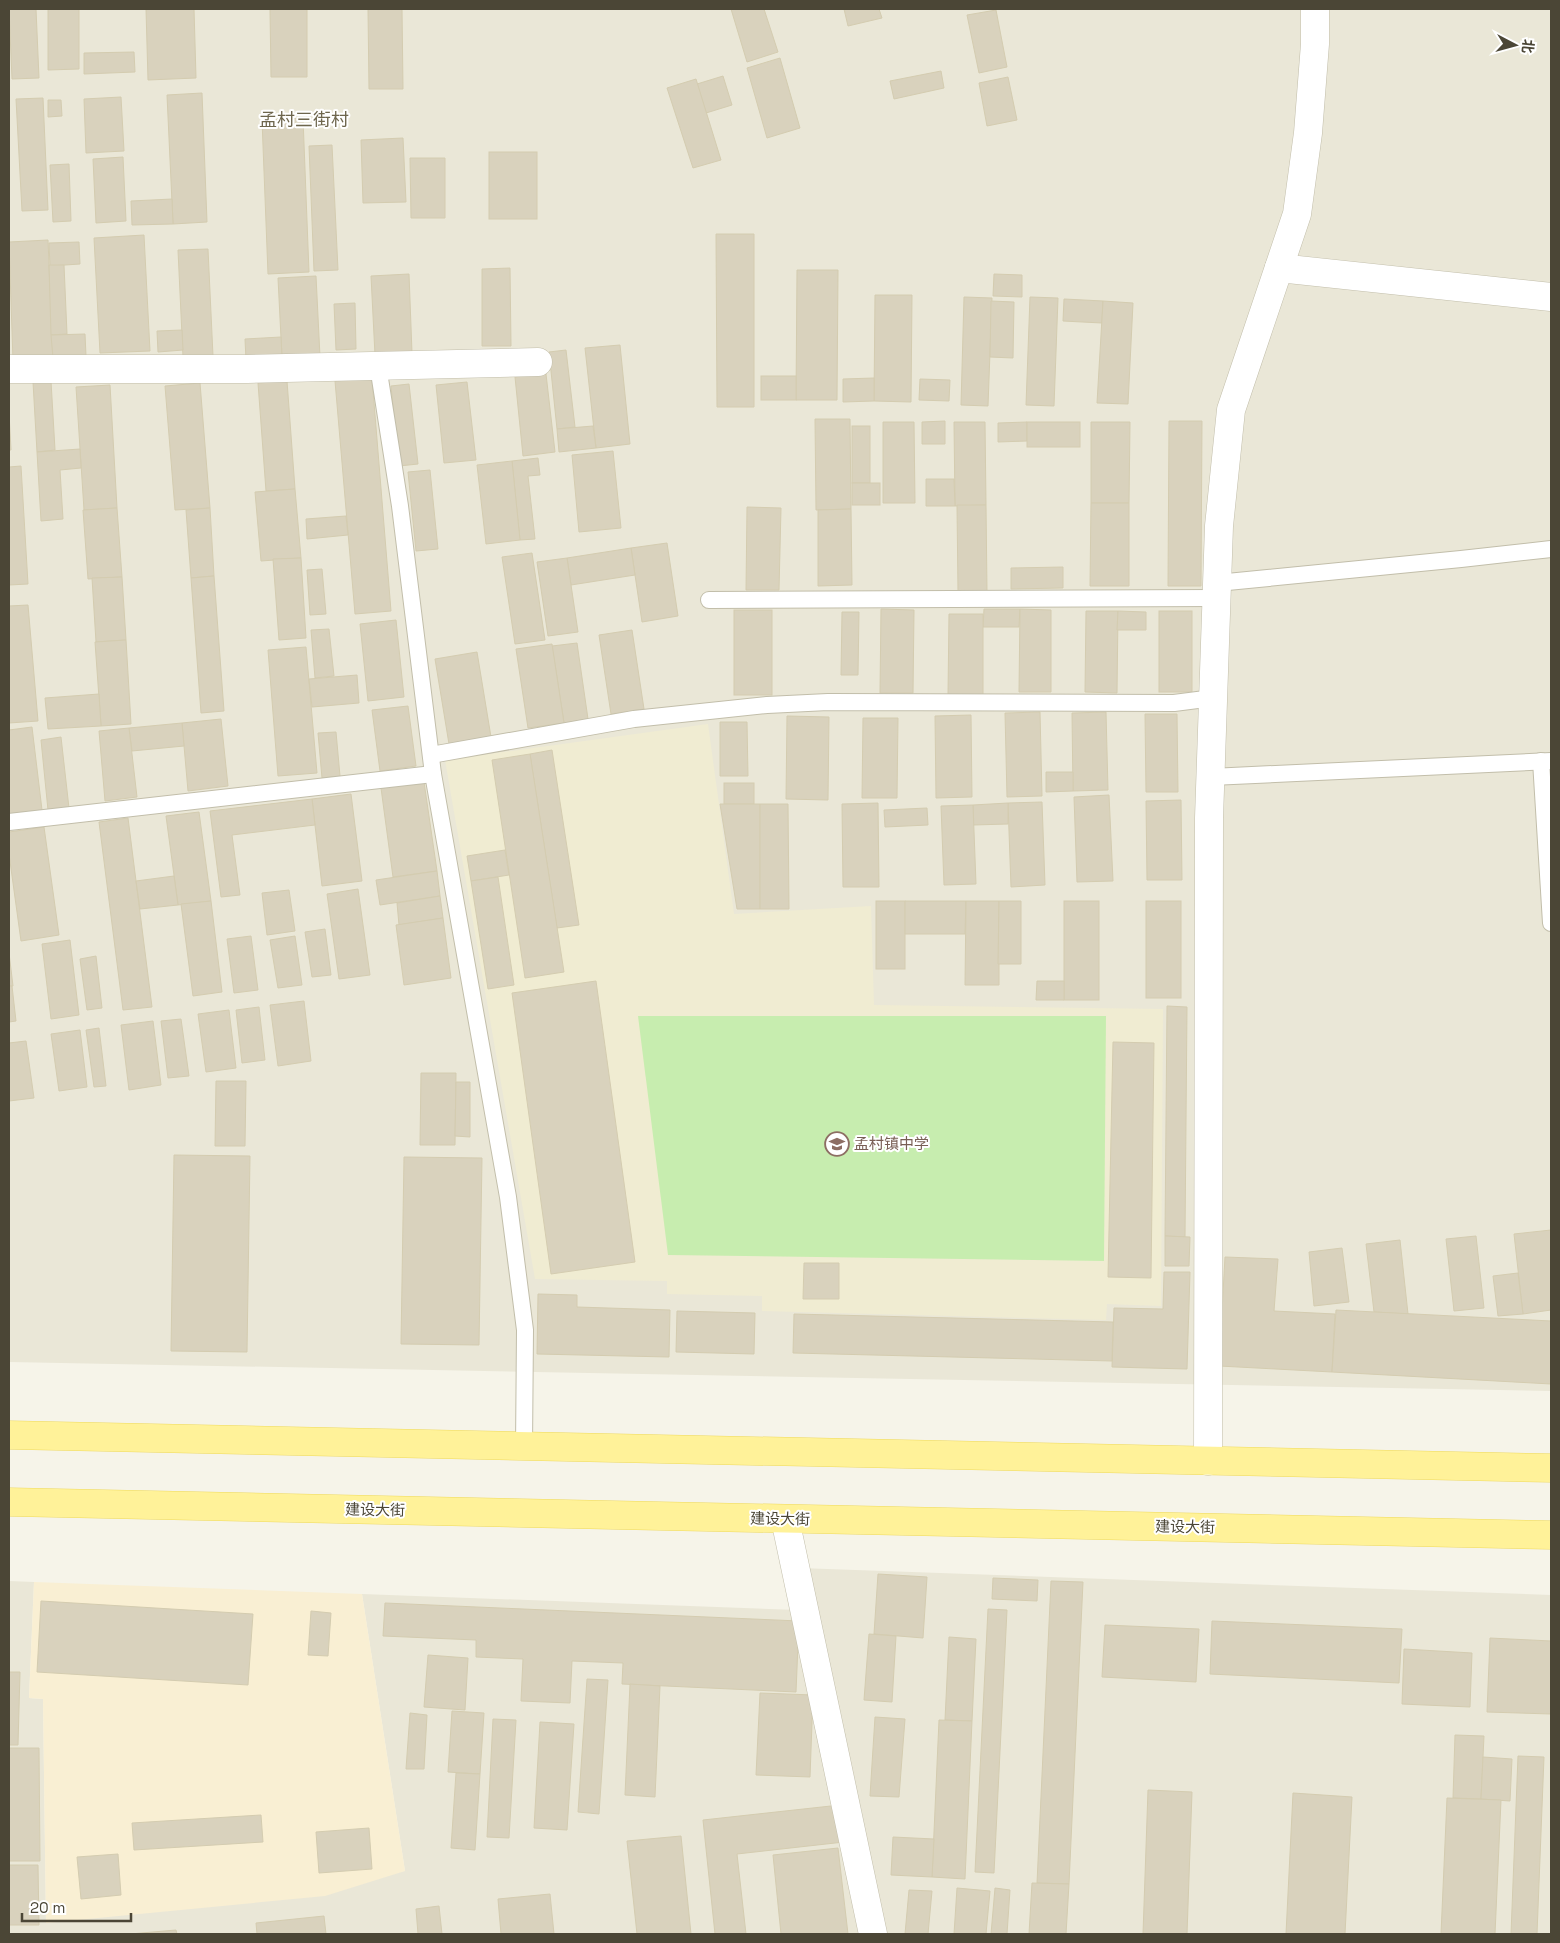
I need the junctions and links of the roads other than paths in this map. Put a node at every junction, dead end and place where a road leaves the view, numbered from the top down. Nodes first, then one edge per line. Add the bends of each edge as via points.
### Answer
1 (1315, 9) edge
2 (1279, 268) junction
3 (1551, 297) edge
4 (538, 362) dead end
5 (378, 366) junction
6 (9, 370) edge
7 (1551, 549) edge
8 (1216, 590) junction
9 (708, 600) dead end
10 (1213, 698) junction
11 (431, 755) junction
12 (1546, 761) edge
13 (433, 774) junction
14 (1211, 777) junction
15 (9, 822) edge
16 (1551, 923) edge
17 (9, 1435) edge
18 (524, 1447) junction
19 (1208, 1461) junction
20 (1551, 1468) edge
21 (9, 1502) edge
22 (785, 1519) junction
23 (1551, 1535) edge
24 (873, 1934) edge

1 - 2 street via 1308,132 1297,214
2 - 3 street
2 - 8 street via 1231,410
4 - 5 street
5 - 6 street
5 - 11 lane via 400,506
7 - 8 lane
8 - 9 lane
8 - 10 street
10 - 11 lane via 1174,704 828,702 767,705 634,719
10 - 14 street
11 - 13 lane
12 - 14 lane
12 - 16 lane
13 - 15 lane
13 - 18 lane via 508,1197 525,1330
14 - 19 street
17 - 18 main road
18 - 19 main road
19 - 20 main road
21 - 22 main road, 建设大街
22 - 23 main road, 建设大街
22 - 24 street

